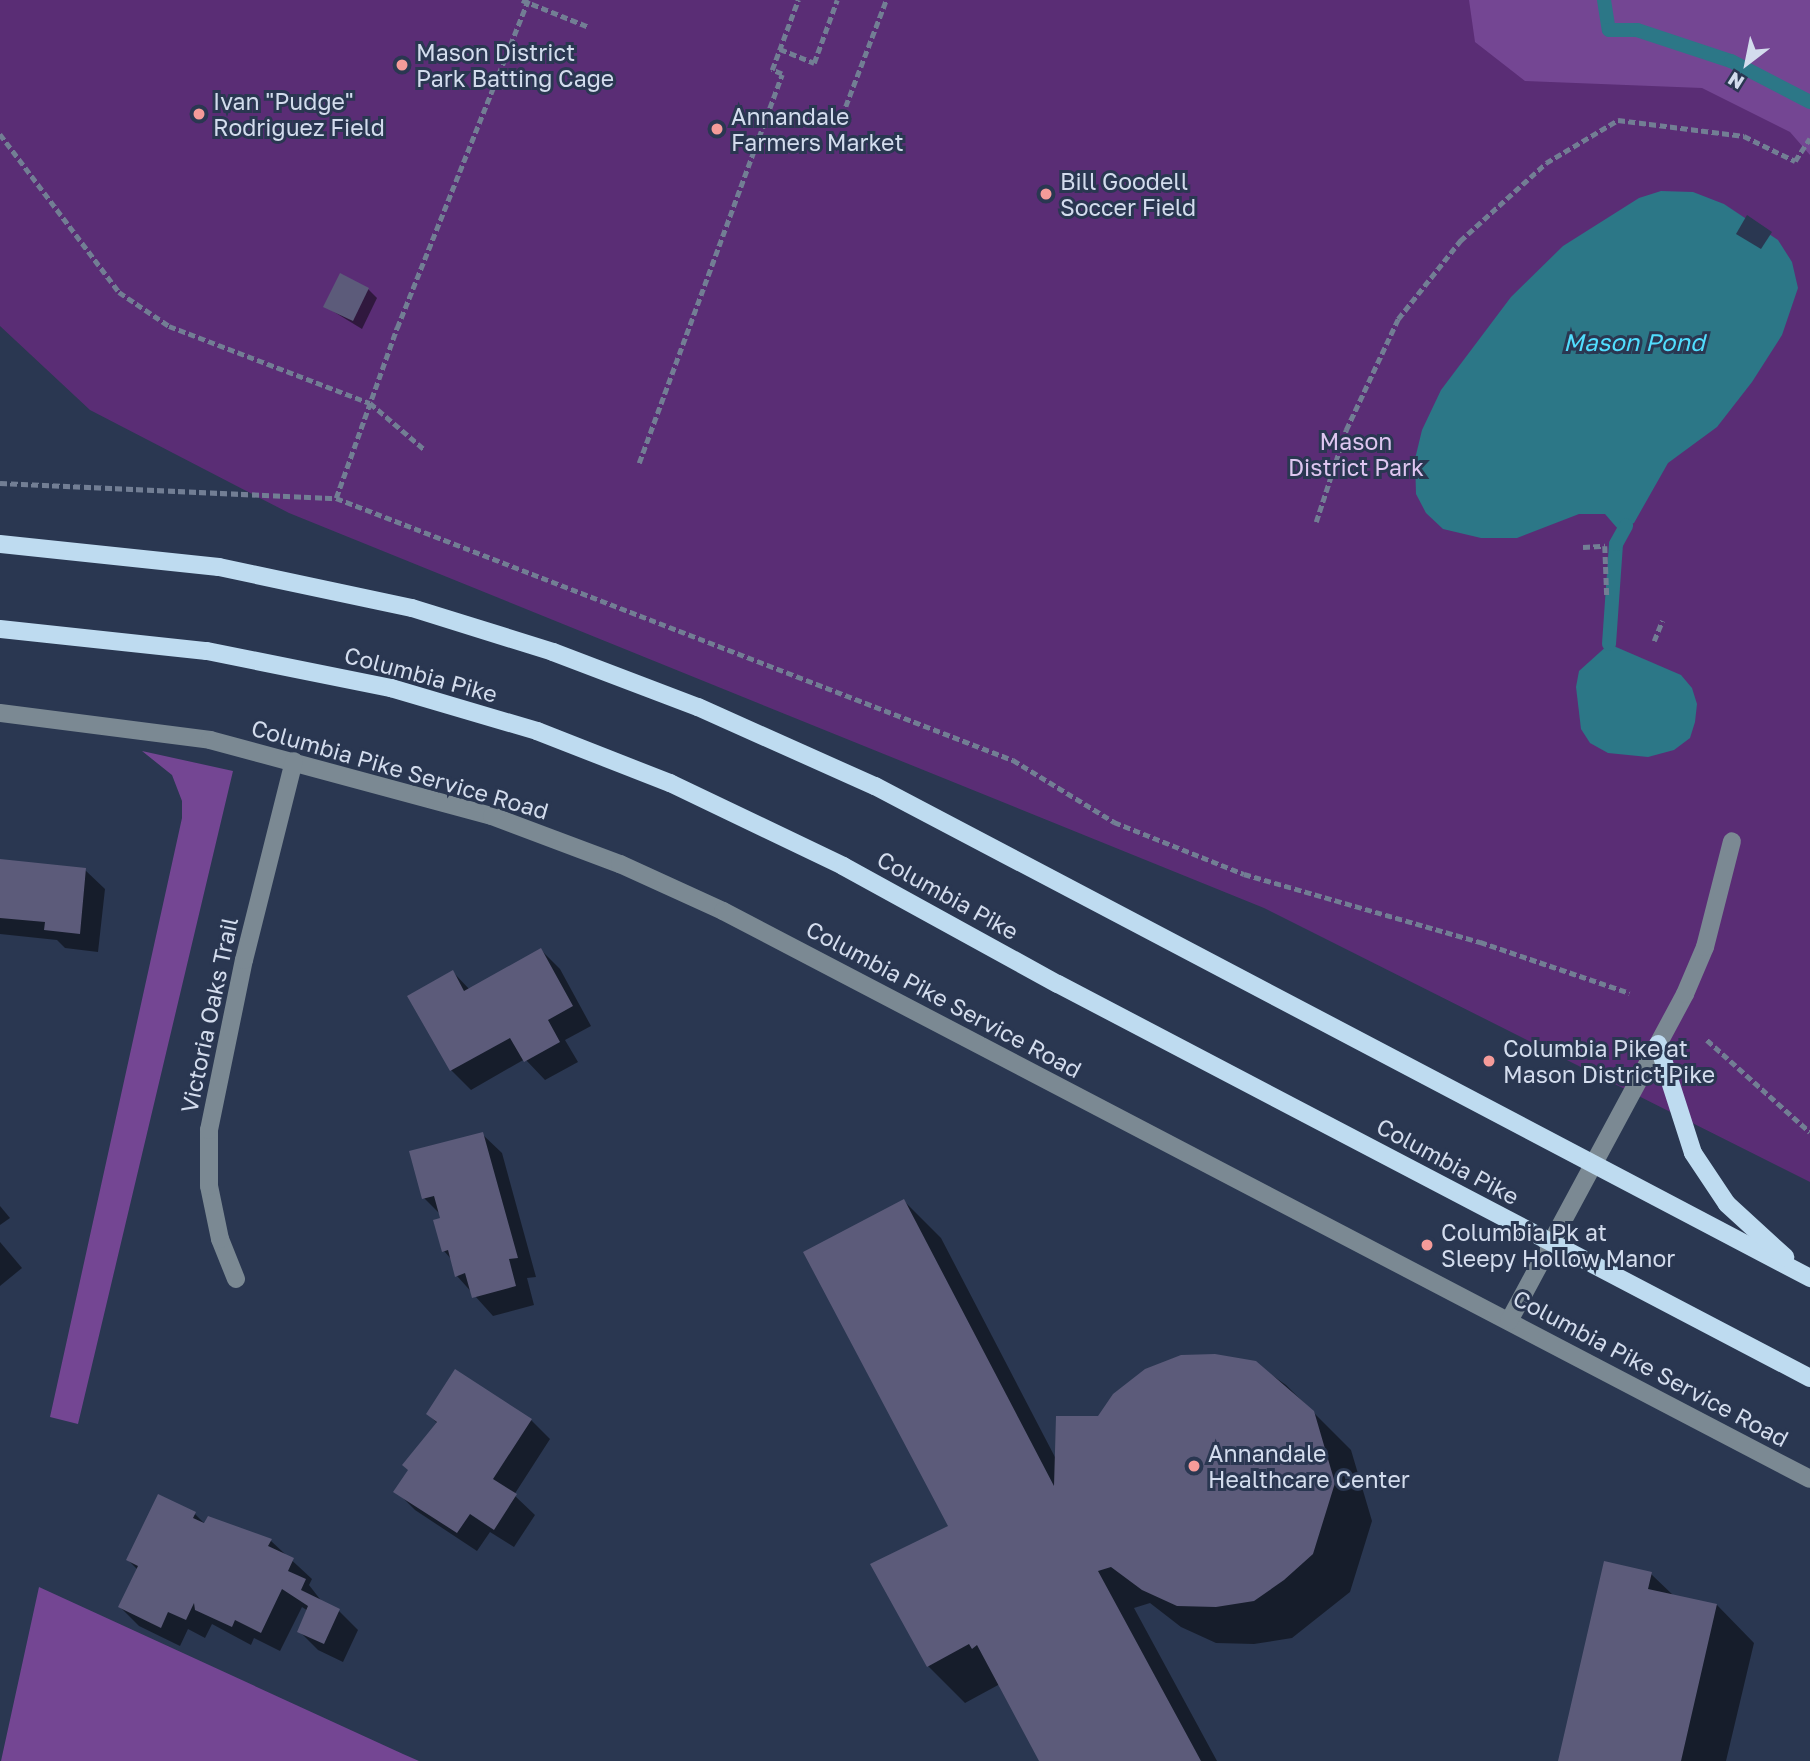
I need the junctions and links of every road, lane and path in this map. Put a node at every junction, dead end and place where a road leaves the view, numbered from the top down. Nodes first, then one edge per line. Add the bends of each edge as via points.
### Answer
1 (798, 0) edge
2 (837, 0) edge
3 (886, 0) edge
4 (526, 1) edge
5 (589, 27) dead end
6 (780, 50) junction
7 (838, 127) dead end
8 (0, 134) edge
9 (1810, 138) edge
10 (370, 403) junction
11 (425, 450) dead end
12 (639, 463) dead end
13 (0, 483) edge
14 (336, 498) junction
15 (1316, 522) dead end
16 (0, 544) edge
17 (1583, 547) dead end
18 (1607, 597) dead end
19 (1662, 621) dead end
20 (0, 629) edge
21 (1654, 641) dead end
22 (0, 713) edge
23 (294, 761) junction
24 (1732, 841) dead end
25 (1630, 993) dead end
26 (1707, 1040) dead end
27 (1658, 1044) junction
28 (1810, 1132) edge
29 (1592, 1163) junction
30 (1549, 1243) junction
31 (1808, 1277) edge
32 (236, 1279) dead end
33 (1508, 1321) junction
34 (1810, 1378) edge
35 (1810, 1479) edge

1 - 6 path
2 - 6 path via 814,63
3 - 7 path
4 - 5 path
4 - 10 path
6 - 12 path via 772,70 782,74
8 - 10 path via 119,292 169,326
9 - 15 path via 1795,161 1744,136 1618,120 1546,163 1460,242 1398,319 1346,430
10 - 11 path
10 - 14 path
13 - 14 path
14 - 25 path via 1013,760 1114,822 1244,874 1480,942
16 - 29 main road via 219,567 412,608 553,652 698,707 875,786
17 - 18 path via 1605,546
19 - 21 path
20 - 30 main road, Columbia Pike via 207,651 391,688 537,731 670,783 843,866
22 - 23 street, Columbia Pike Service Road via 210,740
23 - 32 street, Victoria Oaks Trail via 244,960 209,1130 209,1186 220,1239
23 - 33 street, Columbia Pike Service Road via 492,816 620,864 712,906
24 - 27 street via 1705,947
26 - 28 path
27 - 29 street
27 - 31 main road via 1693,1153 1727,1204
29 - 30 street
29 - 31 main road
30 - 33 street
30 - 34 main road, Columbia Pike
33 - 35 street, Columbia Pike Service Road

